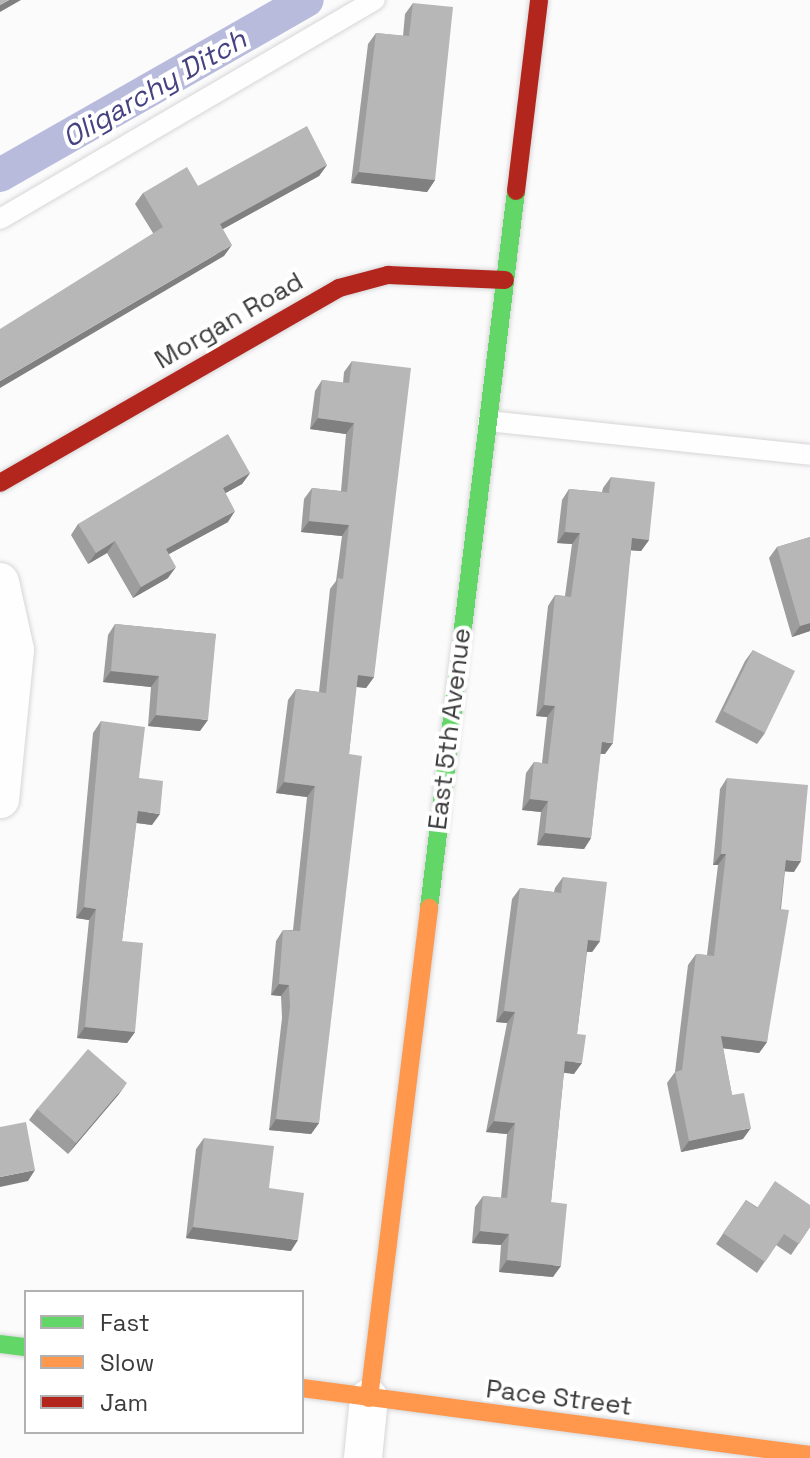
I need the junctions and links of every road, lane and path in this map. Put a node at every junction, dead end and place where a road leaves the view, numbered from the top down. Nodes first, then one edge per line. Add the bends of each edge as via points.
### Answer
1 (375, 0) edge
2 (539, 0) edge
3 (0, 219) edge
4 (505, 280) junction
5 (488, 421) junction
6 (810, 455) edge
7 (0, 483) edge
8 (0, 582) edge
9 (0, 799) edge
10 (0, 1344) edge
11 (24, 1347) edge
12 (304, 1388) edge
13 (369, 1398) junction
14 (810, 1455) edge
15 (363, 1458) edge

1 - 3 lane
2 - 4 street, East 5th Avenue
4 - 5 street, East 5th Avenue
4 - 7 street, Morgan Road via 388,275 339,288
5 - 6 lane
5 - 13 street, East 5th Avenue
8 - 9 street via 15,650
10 - 11 street
12 - 13 street, Pace Street
13 - 14 street, Pace Street
13 - 15 street, East 5th Avenue

